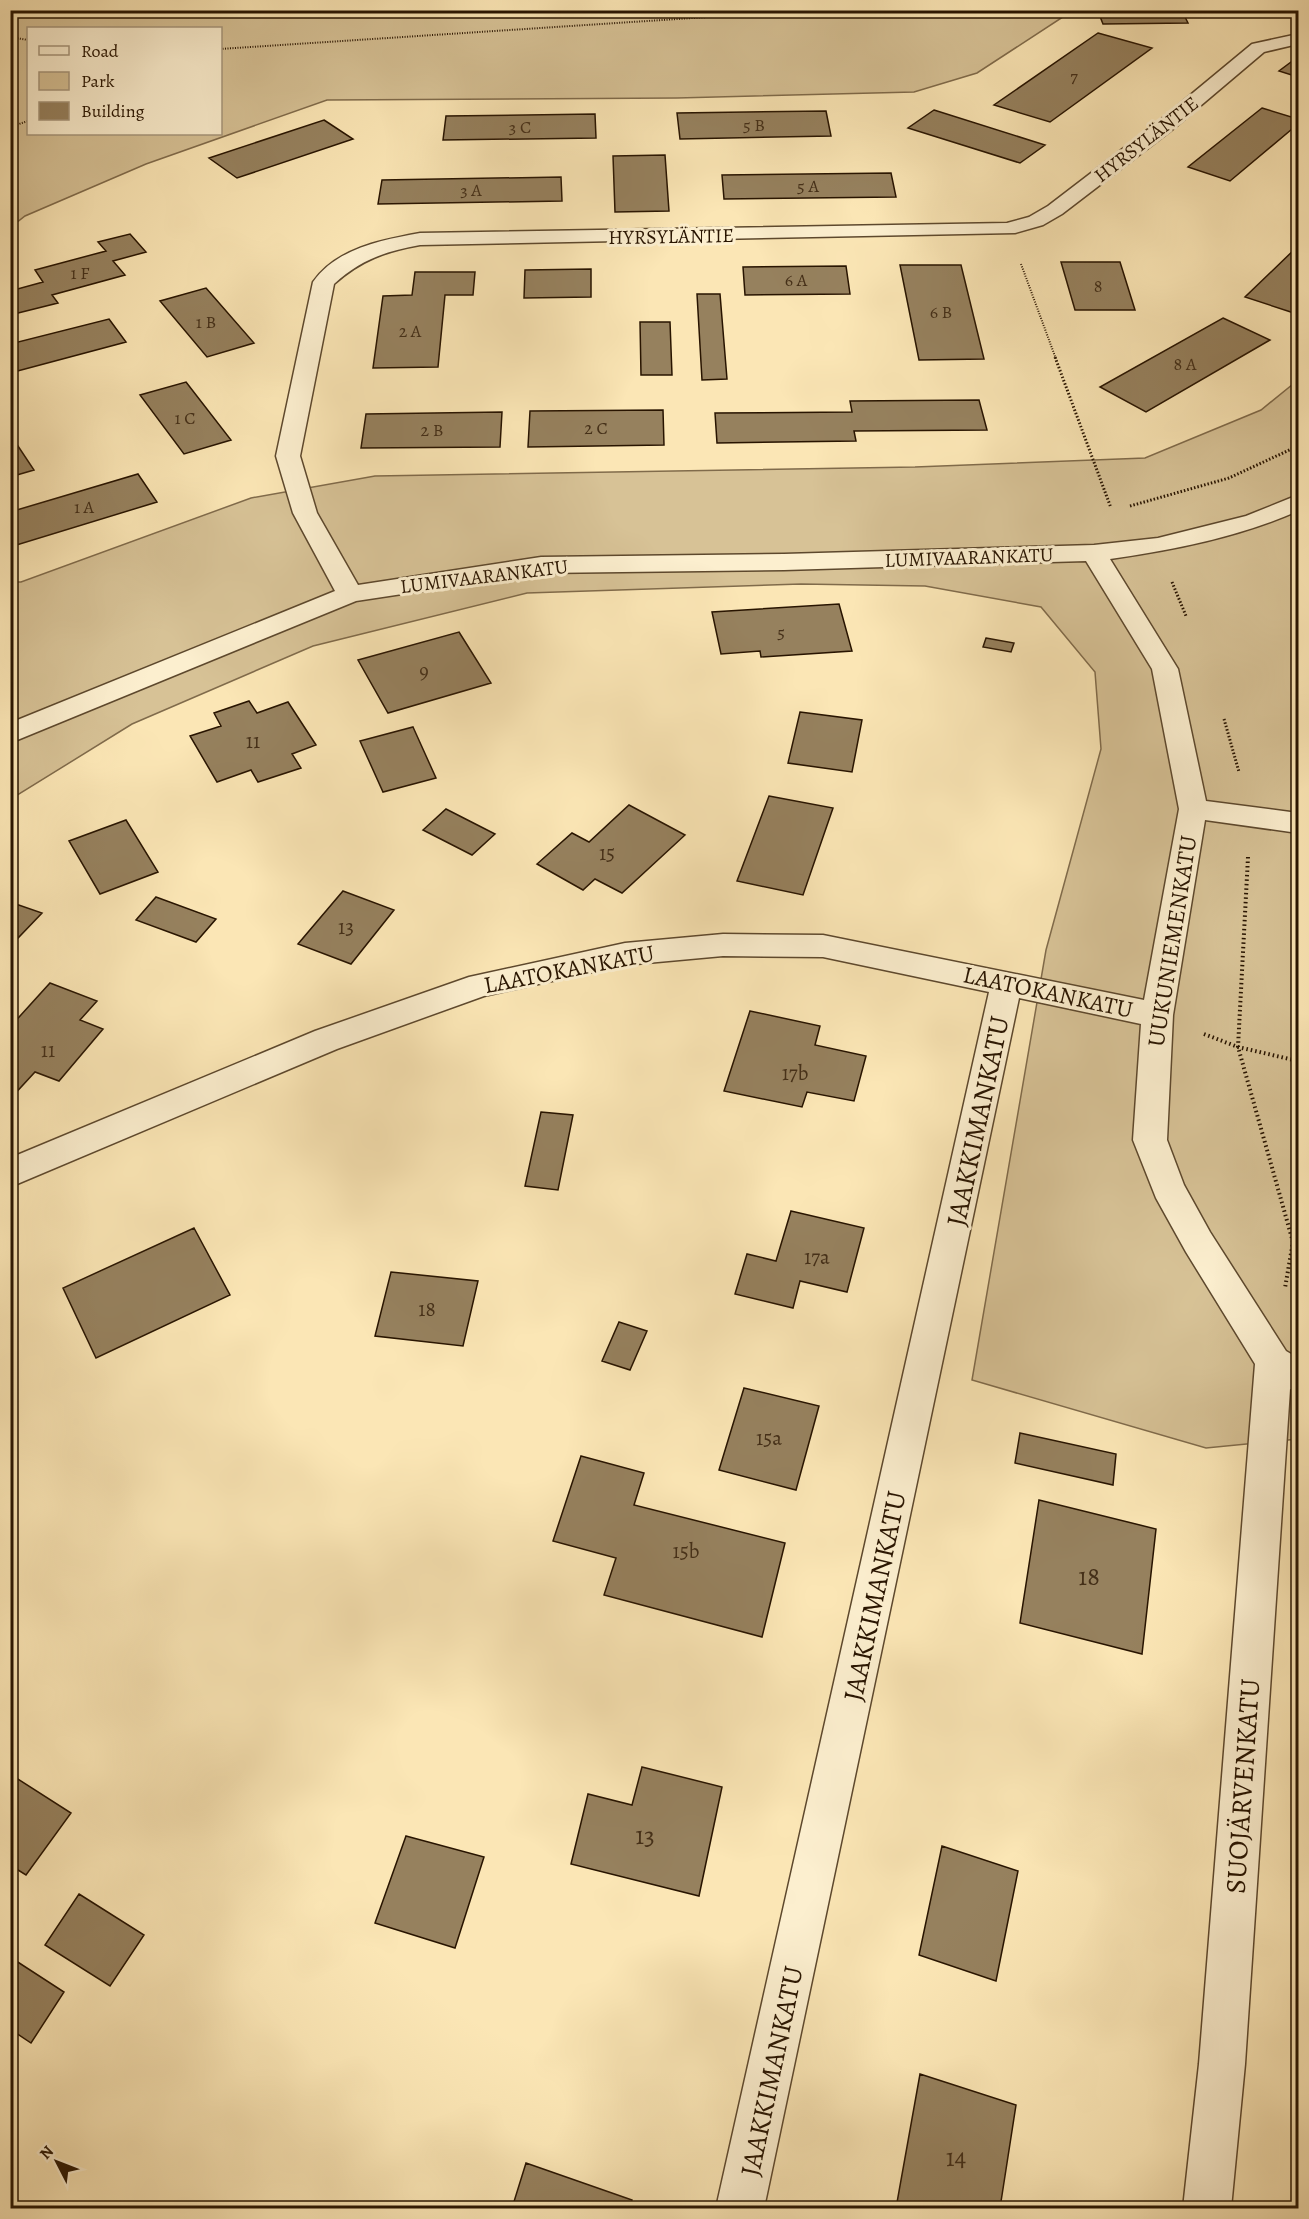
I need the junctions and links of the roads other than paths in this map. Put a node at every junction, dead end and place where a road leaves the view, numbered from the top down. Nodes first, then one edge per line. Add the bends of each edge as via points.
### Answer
1 (1299, 39) edge
2 (1299, 502) edge
3 (1094, 554) junction
4 (350, 594) junction
5 (10, 734) edge
6 (1193, 809) junction
7 (1299, 822) edge
8 (1007, 983) junction
9 (1157, 1015) junction
10 (10, 1173) edge
11 (1286, 1369) edge
12 (740, 2208) edge
13 (1207, 2208) edge

1 - 4 street, HYRSYLÄNTIE via 1258,48 1055,210 1012,228 420,239 373,248 344,263 324,282 288,456 305,513
2 - 3 street, LUMIVAARANKATU via 1255,521 1158,545
3 - 4 street, LUMIVAARANKATU via 542,564
3 - 6 street, UUKUNIEMENKATU via 1165,669
4 - 5 street, LUMIVAARANKATU
6 - 7 street
6 - 9 street, UUKUNIEMENKATU
8 - 9 street, LAATOKANKATU
8 - 10 street, LAATOKANKATU via 823,946 723,945 626,954 480,985 326,1040
8 - 12 street, JAAKKIMANKATU
9 - 11 street, UUKUNIEMENKATU via 1150,1140 1168,1188 1197,1242
11 - 13 street, SUOJÄRVENKATU

